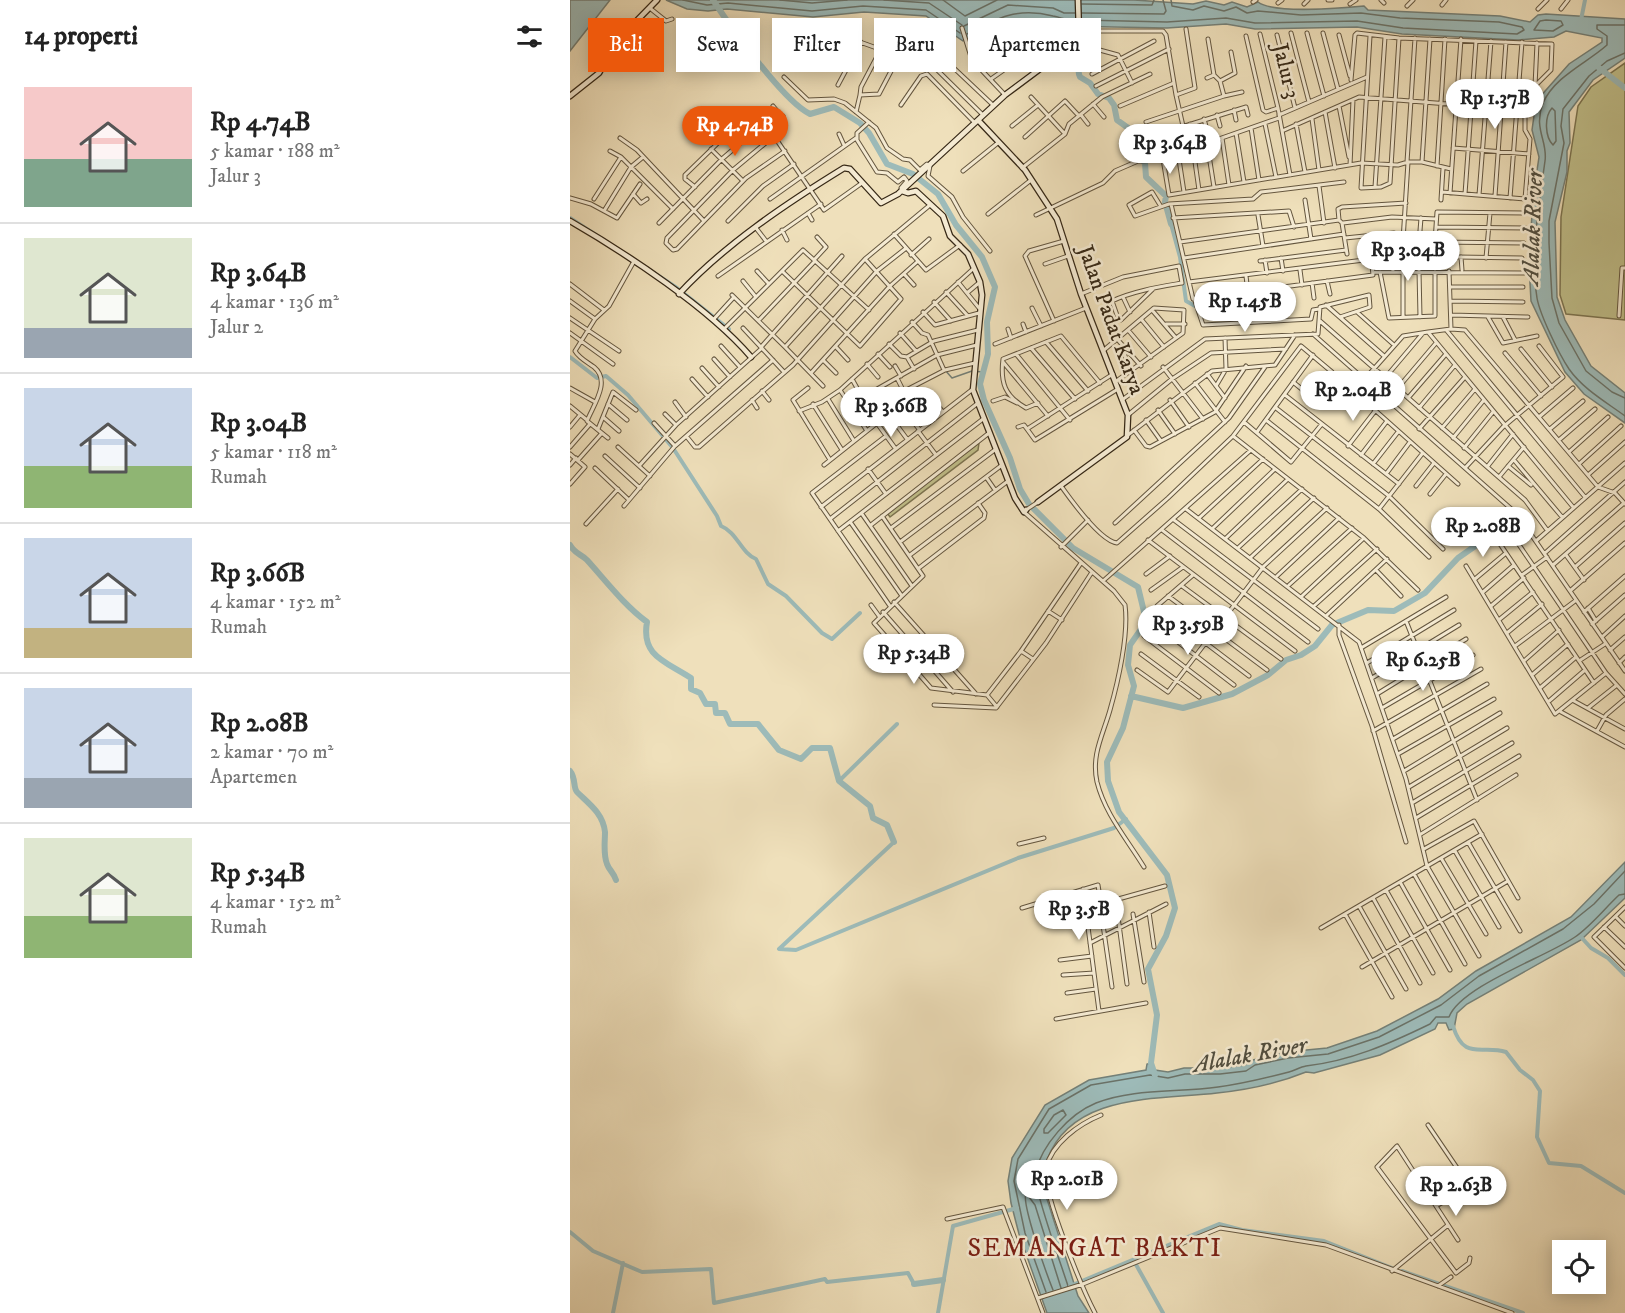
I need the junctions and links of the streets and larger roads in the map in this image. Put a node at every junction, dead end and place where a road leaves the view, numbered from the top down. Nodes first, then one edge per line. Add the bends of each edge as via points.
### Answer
1 (1078, 0) edge
2 (1308, 0) edge
3 (1356, 0) edge
4 (1413, 0) edge
5 (1446, 0) edge
6 (1547, 0) edge
7 (1569, 0) edge
8 (656, 2) edge
9 (1304, 4) dead end
10 (1350, 4) dead end
11 (1442, 5) dead end
12 (1407, 6) dead end
13 (651, 9) junction
14 (1538, 9) dead end
15 (1561, 9) dead end
16 (1079, 18) edge
17 (672, 19) dead end
18 (962, 28) dead end
19 (1186, 28) dead end
20 (1101, 30) edge
21 (1291, 33) dead end
22 (1307, 33) dead end
23 (1323, 33) dead end
24 (1260, 34) dead end
25 (1277, 35) dead end
26 (1339, 35) dead end
27 (1246, 36) dead end
28 (1370, 36) junction
29 (1385, 36) junction
30 (1399, 38) junction
31 (1415, 38) junction
32 (1208, 39) dead end
33 (1430, 39) junction
34 (1445, 39) junction
35 (1461, 39) junction
36 (1154, 41) dead end
37 (1476, 41) junction
38 (1491, 41) junction
39 (1506, 42) junction
40 (1522, 42) junction
41 (1537, 43) junction
42 (968, 44) edge
43 (1169, 50) junction
44 (1101, 51) edge
45 (1232, 52) dead end
46 (1120, 59) junction
47 (874, 65) edge
48 (956, 70) edge
49 (1126, 71) junction
50 (845, 72) edge
51 (891, 72) edge
52 (939, 72) edge
53 (984, 72) edge
54 (1001, 72) edge
55 (1038, 72) edge
56 (1092, 74) dead end
57 (1150, 74) dead end
58 (1214, 75) junction
59 (784, 77) dead end
60 (1367, 77) junction
61 (1207, 78) dead end
62 (991, 79) junction
63 (1220, 81) junction
64 (1351, 82) junction
65 (1132, 83) junction
66 (1174, 83) junction
67 (838, 85) dead end
68 (1096, 86) dead end
69 (1535, 86) junction
70 (1338, 89) junction
71 (1242, 92) dead end
72 (860, 95) junction
73 (1005, 95) junction
74 (1176, 95) junction
75 (570, 96) edge
76 (1224, 96) junction
77 (1323, 96) junction
78 (1031, 97) dead end
79 (1365, 98) junction
80 (1380, 99) junction
81 (1396, 99) junction
82 (1353, 100) junction
83 (1410, 101) junction
84 (1309, 102) junction
85 (1426, 102) junction
86 (1094, 104) junction
87 (1441, 104) junction
88 (901, 105) dead end
89 (993, 105) junction
90 (1038, 105) junction
91 (1456, 105) junction
92 (773, 106) dead end
93 (1120, 106) dead end
94 (1339, 106) junction
95 (1472, 106) junction
96 (1487, 107) junction
97 (1278, 108) junction
98 (1295, 108) junction
99 (1502, 109) junction
100 (1517, 109) junction
101 (1234, 110) junction
102 (1526, 110) junction
103 (1179, 111) junction
104 (856, 112) junction
105 (1325, 112) junction
106 (983, 115) junction
107 (1048, 115) junction
108 (1080, 115) junction
109 (1217, 115) junction
110 (1248, 115) dead end
111 (1279, 116) junction
112 (1104, 117) dead end
113 (1312, 118) junction
114 (1204, 119) junction
115 (1236, 120) dead end
116 (977, 121) junction
117 (868, 122) junction
118 (1146, 122) dead end
119 (764, 123) junction
120 (1088, 124) dead end
121 (1190, 124) junction
122 (1265, 124) junction
123 (1296, 124) junction
124 (1012, 126) dead end
125 (1183, 126) junction
126 (1220, 126) dead end
127 (1251, 128) junction
128 (769, 129) junction
129 (1207, 130) dead end
130 (1282, 131) junction
131 (1163, 133) junction
132 (1236, 133) junction
133 (839, 134) dead end
134 (1065, 134) junction
135 (1194, 134) dead end
136 (774, 135) junction
137 (1156, 135) dead end
138 (1025, 137) dead end
139 (620, 138) dead end
140 (856, 138) junction
141 (1222, 138) junction
142 (999, 142) junction
143 (1207, 143) junction
144 (844, 145) junction
145 (1193, 148) junction
146 (1453, 148) junction
147 (711, 149) junction
148 (1166, 150) dead end
149 (1468, 150) junction
150 (610, 151) dead end
151 (785, 151) junction
152 (1483, 151) junction
153 (1499, 152) junction
154 (1178, 153) junction
155 (1513, 153) junction
156 (1529, 154) junction
157 (621, 157) junction
158 (643, 157) junction
159 (722, 159) junction
160 (1163, 159) junction
161 (1407, 162) junction
162 (1422, 162) junction
163 (1361, 163) junction
164 (794, 164) junction
165 (1375, 164) junction
166 (1390, 164) junction
167 (1350, 165) junction
168 (929, 166) junction
169 (1437, 166) junction
170 (632, 167) junction
171 (1022, 168) junction
172 (1335, 168) junction
173 (1443, 168) junction
174 (1451, 169) junction
175 (1319, 170) junction
176 (733, 171) junction
177 (963, 171) dead end
178 (1305, 172) junction
179 (1290, 175) junction
180 (803, 176) junction
181 (1276, 177) junction
182 (1031, 180) junction
183 (1259, 180) junction
184 (743, 181) junction
185 (1244, 182) junction
186 (1344, 182) dead end
187 (862, 183) junction
188 (640, 184) dead end
189 (1229, 185) junction
190 (1319, 186) junction
191 (694, 187) junction
192 (1214, 187) junction
193 (1375, 188) junction
194 (904, 189) junction
195 (812, 190) junction
196 (1199, 190) junction
197 (1184, 192) junction
198 (1442, 192) junction
199 (1450, 193) junction
200 (633, 194) junction
201 (1465, 194) junction
202 (1479, 195) junction
203 (1495, 196) junction
204 (570, 198) edge
205 (684, 198) junction
206 (1510, 198) junction
207 (594, 199) dead end
208 (646, 199) dead end
209 (770, 199) dead end
210 (1305, 200) dead end
211 (1441, 200) dead end
212 (1406, 203) junction
213 (820, 204) junction
214 (932, 204) junction
215 (1166, 205) junction
216 (1052, 208) junction
217 (673, 209) junction
218 (694, 210) junction
219 (604, 211) junction
220 (808, 213) junction
221 (1490, 213) junction
222 (1524, 213) dead end
223 (988, 214) dead end
224 (1036, 215) dead end
225 (1258, 215) junction
226 (1173, 218) junction
227 (1405, 218) junction
228 (1421, 218) junction
229 (1436, 219) junction
230 (812, 220) dead end
231 (570, 221) edge
232 (704, 221) junction
233 (728, 221) dead end
234 (1341, 221) junction
235 (659, 223) dead end
236 (1324, 223) junction
237 (1308, 225) junction
238 (1294, 227) junction
239 (756, 228) junction
240 (1436, 228) junction
241 (1489, 228) junction
242 (1526, 228) dead end
243 (782, 230) junction
244 (1260, 232) junction
245 (1394, 233) dead end
246 (894, 234) junction
247 (1344, 236) junction
248 (1369, 236) junction
249 (817, 237) dead end
250 (929, 239) dead end
251 (1311, 239) junction
252 (787, 240) dead end
253 (766, 241) junction
254 (1064, 241) junction
255 (1180, 242) junction
256 (1434, 242) junction
257 (1488, 243) junction
258 (1524, 243) dead end
259 (960, 245) junction
260 (1263, 246) junction
261 (905, 249) junction
262 (990, 251) dead end
263 (911, 255) junction
264 (842, 256) dead end
265 (1068, 256) junction
266 (1402, 256) junction
267 (1418, 256) junction
268 (1434, 256) junction
269 (1461, 257) junction
270 (1184, 258) junction
271 (1281, 258) junction
272 (1486, 258) junction
273 (1522, 258) dead end
274 (865, 259) junction
275 (1372, 259) junction
276 (815, 260) junction
277 (1265, 260) junction
278 (1260, 261) dead end
279 (917, 262) junction
280 (633, 263) junction
281 (1046, 264) dead end
282 (1182, 266) junction
283 (974, 268) junction
284 (1625, 268) edge
285 (1300, 270) junction
286 (757, 271) dead end
287 (782, 271) junction
288 (877, 271) junction
289 (1283, 271) junction
290 (1393, 271) junction
291 (1402, 271) junction
292 (1419, 271) junction
293 (1435, 271) junction
294 (1462, 271) junction
295 (827, 272) junction
296 (1373, 272) junction
297 (1380, 272) junction
298 (1449, 272) junction
299 (1267, 273) junction
300 (1524, 273) dead end
301 (904, 274) junction
302 (718, 276) dead end
303 (1246, 276) junction
304 (743, 281) dead end
305 (1327, 281) junction
306 (957, 282) junction
307 (980, 282) junction
308 (1189, 282) junction
309 (795, 283) junction
310 (1311, 283) junction
311 (570, 284) edge
312 (769, 284) junction
313 (842, 285) junction
314 (914, 285) dead end
315 (1302, 285) junction
316 (890, 286) junction
317 (1450, 286) junction
318 (1523, 287) dead end
319 (1153, 288) junction
320 (946, 292) junction
321 (1248, 292) junction
322 (680, 293) junction
323 (967, 293) junction
324 (1081, 294) junction
325 (1330, 294) dead end
326 (756, 297) junction
327 (808, 297) junction
328 (1123, 297) junction
329 (855, 298) junction
330 (1194, 298) junction
331 (1314, 298) dead end
332 (570, 301) edge
333 (1451, 301) junction
334 (934, 302) junction
335 (1523, 302) dead end
336 (1326, 305) junction
337 (746, 307) junction
338 (1032, 308) dead end
339 (1086, 308) junction
340 (821, 309) junction
341 (1319, 309) junction
342 (604, 310) junction
343 (869, 310) junction
344 (979, 310) junction
345 (1152, 310) junction
346 (923, 312) junction
347 (1130, 312) junction
348 (1357, 312) junction
349 (1451, 315) junction
350 (968, 316) junction
351 (1340, 316) junction
352 (1619, 316) dead end
353 (1420, 317) junction
354 (1488, 317) junction
355 (1503, 317) junction
356 (1528, 317) dead end
357 (570, 318) edge
358 (1403, 318) junction
359 (595, 319) junction
360 (1141, 319) junction
361 (713, 320) junction
362 (759, 320) junction
363 (835, 321) junction
364 (951, 321) junction
365 (1054, 321) junction
366 (1320, 321) junction
367 (912, 322) junction
368 (1023, 324) dead end
369 (1165, 324) junction
370 (1185, 324) junction
371 (1041, 326) junction
372 (743, 328) dead end
373 (724, 329) junction
374 (1008, 329) dead end
375 (978, 330) junction
376 (1128, 330) junction
377 (1449, 330) junction
378 (587, 331) junction
379 (1026, 332) junction
380 (570, 333) edge
381 (900, 333) junction
382 (1426, 333) junction
383 (773, 334) junction
384 (848, 334) junction
385 (1296, 334) junction
386 (1313, 334) junction
387 (1537, 336) dead end
388 (1011, 338) junction
389 (1176, 338) junction
390 (1225, 338) junction
391 (1118, 340) junction
392 (1515, 340) junction
393 (581, 341) junction
394 (933, 342) junction
395 (1046, 342) junction
396 (1436, 343) junction
397 (889, 344) junction
398 (995, 344) dead end
399 (977, 345) junction
400 (1121, 345) junction
401 (1394, 345) junction
402 (721, 346) dead end
403 (1539, 346) dead end
404 (762, 347) junction
405 (785, 347) junction
406 (836, 347) junction
407 (1164, 347) junction
408 (1031, 348) junction
409 (1286, 349) junction
410 (1521, 349) dead end
411 (1104, 350) junction
412 (619, 351) dead end
413 (916, 351) junction
414 (1226, 352) junction
415 (1505, 353) dead end
416 (878, 354) junction
417 (1016, 354) junction
418 (1446, 354) junction
419 (938, 355) junction
420 (1312, 355) junction
421 (1384, 356) junction
422 (751, 357) junction
423 (907, 357) junction
424 (1152, 357) junction
425 (714, 359) dead end
426 (774, 360) junction
427 (798, 360) junction
428 (823, 360) junction
429 (848, 360) dead end
430 (1003, 361) junction
431 (975, 363) junction
432 (613, 364) dead end
433 (867, 364) junction
434 (1275, 365) junction
435 (1455, 365) junction
436 (1141, 366) junction
437 (1246, 366) junction
438 (740, 367) junction
439 (1163, 367) junction
440 (1266, 367) junction
441 (702, 368) dead end
442 (1374, 368) junction
443 (914, 369) junction
444 (1226, 369) junction
445 (945, 370) junction
446 (1282, 371) junction
447 (784, 372) junction
448 (1332, 372) dead end
449 (811, 373) junction
450 (836, 373) dead end
451 (1131, 373) junction
452 (1113, 374) junction
453 (1207, 374) junction
454 (878, 376) dead end
455 (730, 377) junction
456 (899, 377) junction
457 (1465, 377) junction
458 (1385, 378) junction
459 (692, 379) dead end
460 (852, 379) junction
461 (1172, 379) junction
462 (1364, 380) junction
463 (1115, 382) junction
464 (1195, 382) junction
465 (1293, 382) junction
466 (1100, 383) junction
467 (823, 386) dead end
468 (1216, 386) junction
469 (719, 387) junction
470 (1552, 387) junction
471 (570, 388) edge
472 (808, 388) dead end
473 (1573, 388) dead end
474 (974, 389) junction
475 (1118, 389) junction
476 (1397, 389) junction
477 (1475, 389) junction
478 (840, 390) junction
479 (762, 391) junction
480 (1088, 391) junction
481 (1182, 391) junction
482 (904, 392) junction
483 (1284, 395) junction
484 (1541, 396) junction
485 (708, 397) junction
486 (862, 397) junction
487 (1225, 398) junction
488 (1408, 398) junction
489 (828, 399) junction
490 (1075, 399) junction
491 (1314, 399) dead end
492 (752, 400) junction
493 (769, 400) dead end
494 (1122, 400) junction
495 (1170, 400) junction
496 (1484, 400) junction
497 (993, 401) dead end
498 (1583, 401) dead end
499 (595, 402) junction
500 (675, 402) dead end
501 (917, 402) junction
502 (978, 403) junction
503 (1038, 403) junction
504 (1367, 403) dead end
505 (608, 404) junction
506 (813, 404) junction
507 (1018, 404) junction
508 (849, 405) junction
509 (570, 406) edge
510 (1530, 406) junction
511 (757, 408) dead end
512 (1063, 408) junction
513 (1276, 408) junction
514 (1419, 408) junction
515 (904, 409) junction
516 (1595, 409) dead end
517 (636, 410) dead end
518 (1158, 410) junction
519 (799, 411) junction
520 (942, 411) junction
521 (1376, 411) junction
522 (1494, 411) junction
523 (1215, 412) junction
524 (665, 414) dead end
525 (580, 415) junction
526 (1128, 415) junction
527 (856, 416) junction
528 (890, 416) junction
529 (1048, 416) junction
530 (603, 417) junction
531 (686, 417) junction
532 (1517, 417) junction
533 (1539, 417) junction
534 (1608, 417) dead end
535 (1430, 418) junction
536 (983, 419) junction
537 (1203, 419) junction
538 (627, 420) dead end
539 (931, 420) junction
540 (1070, 420) junction
541 (1146, 420) junction
542 (1266, 420) junction
543 (1387, 421) junction
544 (589, 422) junction
545 (1225, 422) junction
546 (1244, 422) junction
547 (654, 423) dead end
548 (877, 423) junction
549 (676, 425) junction
550 (1321, 425) junction
551 (1505, 425) junction
552 (1621, 426) dead end
553 (570, 427) edge
554 (1018, 427) dead end
555 (1189, 427) junction
556 (1442, 428) junction
557 (598, 429) junction
558 (1027, 429) junction
559 (1419, 429) junction
560 (1549, 429) junction
561 (918, 430) junction
562 (1134, 430) junction
563 (619, 431) dead end
564 (867, 431) junction
565 (1257, 432) junction
566 (1398, 432) junction
567 (602, 433) junction
568 (989, 433) junction
569 (1175, 434) junction
570 (1514, 434) junction
571 (1128, 435) junction
572 (886, 436) junction
573 (1233, 436) junction
574 (664, 437) junction
575 (687, 437) junction
576 (1311, 437) junction
577 (608, 438) dead end
578 (1453, 438) junction
579 (907, 439) junction
580 (1559, 440) junction
581 (854, 441) junction
582 (1161, 441) junction
583 (926, 442) junction
584 (1410, 442) junction
585 (1625, 442) edge
586 (1348, 446) junction
587 (570, 447) edge
588 (618, 447) dead end
589 (674, 447) junction
590 (1524, 447) junction
591 (896, 448) junction
592 (1464, 448) junction
593 (996, 449) junction
594 (1301, 449) junction
595 (842, 450) junction
596 (1251, 450) junction
597 (1569, 452) junction
598 (1422, 453) junction
599 (570, 454) edge
600 (936, 455) junction
601 (1361, 455) junction
602 (605, 456) dead end
603 (1475, 457) junction
604 (577, 459) junction
605 (1263, 459) junction
606 (830, 460) junction
607 (1514, 460) junction
608 (1625, 463) edge
609 (1003, 464) junction
610 (1373, 464) junction
611 (1434, 464) junction
612 (1579, 464) junction
613 (570, 465) edge
614 (824, 465) dead end
615 (639, 466) junction
616 (1508, 466) junction
617 (1487, 467) junction
618 (595, 468) dead end
619 (1465, 468) junction
620 (868, 469) junction
621 (1275, 469) junction
622 (1386, 474) junction
623 (1446, 474) junction
624 (1588, 475) junction
625 (650, 476) junction
626 (986, 477) junction
627 (1499, 477) junction
628 (1288, 479) junction
629 (1009, 480) junction
630 (877, 482) junction
631 (1625, 482) edge
632 (570, 484) edge
633 (1399, 484) junction
634 (1458, 484) dead end
635 (1530, 485) dead end
636 (1061, 486) junction
637 (1416, 486) dead end
638 (1598, 487) junction
639 (640, 488) junction
640 (618, 489) junction
641 (1302, 489) junction
642 (995, 490) junction
643 (1613, 493) junction
644 (886, 494) junction
645 (1430, 494) dead end
646 (1389, 496) junction
647 (1585, 497) junction
648 (1314, 498) junction
649 (629, 500) junction
650 (1038, 502) joint
651 (978, 503) junction
652 (1625, 503) edge
653 (624, 506) dead end
654 (821, 507) junction
655 (1573, 507) junction
656 (1327, 508) junction
657 (1186, 509) junction
658 (1379, 509) junction
659 (1025, 511) junction
660 (862, 514) junction
661 (882, 516) junction
662 (1562, 517) junction
663 (1199, 518) junction
664 (1339, 518) junction
665 (830, 519) junction
666 (1088, 520) junction
667 (1174, 520) junction
668 (851, 523) junction
669 (1115, 523) dead end
670 (1625, 523) edge
671 (585, 524) dead end
672 (871, 525) junction
673 (891, 528) junction
674 (1213, 528) junction
675 (1352, 528) junction
676 (1162, 530) junction
677 (1509, 530) dead end
678 (838, 531) junction
679 (1547, 531) junction
680 (1226, 537) junction
681 (1364, 538) junction
682 (1148, 540) junction
683 (1536, 541) junction
684 (900, 542) junction
685 (1625, 543) edge
686 (1500, 544) dead end
687 (1063, 546) junction
688 (1239, 547) junction
689 (1377, 549) junction
690 (1443, 549) dead end
691 (1506, 553) junction
692 (910, 555) junction
693 (1546, 555) junction
694 (1566, 555) junction
695 (1170, 556) junction
696 (1251, 557) junction
697 (1429, 557) dead end
698 (1387, 559) junction
699 (1081, 563) junction
700 (1514, 565) junction
701 (1553, 565) junction
702 (1264, 566) junction
703 (1466, 566) dead end
704 (1535, 566) junction
705 (1183, 567) junction
706 (1575, 567) junction
707 (919, 568) junction
708 (1376, 570) junction
709 (1092, 572) junction
710 (1146, 574) dead end
711 (1193, 575) junction
712 (1277, 576) junction
713 (1522, 576) junction
714 (1625, 576) edge
715 (1474, 579) junction
716 (1253, 580) junction
717 (1584, 580) junction
718 (1103, 581) junction
719 (913, 586) junction
720 (1182, 586) junction
721 (1289, 586) junction
722 (1151, 590) dead end
723 (1418, 590) dead end
724 (1533, 591) junction
725 (1570, 591) junction
726 (1244, 592) junction
727 (1483, 592) junction
728 (1625, 595) edge
729 (902, 596) junction
730 (1168, 596) junction
731 (1301, 596) junction
732 (1401, 596) dead end
733 (1446, 597) dead end
734 (1576, 600) junction
735 (894, 602) junction
736 (1542, 604) junction
737 (871, 605) dead end
738 (890, 606) junction
739 (1234, 606) junction
740 (1314, 606) junction
741 (1491, 606) junction
742 (1588, 608) junction
743 (1563, 609) junction
744 (1454, 610) dead end
745 (1048, 611) junction
746 (883, 612) junction
747 (1584, 612) junction
748 (879, 615) junction
749 (1625, 616) edge
750 (1328, 617) junction
751 (1550, 618) junction
752 (1225, 619) junction
753 (1062, 620) junction
754 (1499, 620) junction
755 (1406, 621) junction
756 (1596, 621) junction
757 (1152, 622) dead end
758 (1338, 624) junction
759 (1592, 624) junction
760 (1460, 626) dead end
761 (1318, 629) dead end
762 (1558, 630) junction
763 (1215, 631) junction
764 (1507, 633) junction
765 (1144, 636) dead end
766 (1413, 637) junction
767 (1625, 637) edge
768 (1601, 638) junction
769 (1466, 639) dead end
770 (1308, 642) dead end
771 (1205, 643) junction
772 (1568, 644) junction
773 (1605, 644) junction
774 (1515, 646) junction
775 (1361, 648) junction
776 (1418, 650) junction
777 (1610, 650) junction
778 (1022, 651) junction
779 (1295, 651) dead end
780 (939, 652) junction
781 (1593, 652) junction
782 (1141, 654) dead end
783 (1195, 655) junction
784 (1473, 656) dead end
785 (1625, 657) edge
786 (1033, 659) junction
787 (1281, 659) dead end
788 (1578, 659) junction
789 (1524, 661) junction
790 (929, 662) junction
791 (1367, 663) junction
792 (1618, 663) junction
793 (1424, 665) junction
794 (1186, 667) junction
795 (1481, 669) dead end
796 (1137, 670) dead end
797 (1267, 670) dead end
798 (1585, 670) junction
799 (1625, 671) edge
800 (1606, 673) junction
801 (1532, 675) junction
802 (1249, 676) dead end
803 (1372, 678) junction
804 (1429, 680) junction
805 (1176, 681) junction
806 (1594, 683) junction
807 (1487, 684) dead end
808 (1234, 685) dead end
809 (1617, 685) junction
810 (1540, 688) junction
811 (953, 692) junction
812 (1219, 693) dead end
813 (976, 694) junction
814 (1377, 694) junction
815 (1625, 694) edge
816 (987, 695) junction
817 (1436, 696) junction
818 (1198, 697) dead end
819 (1494, 699) dead end
820 (1625, 699) edge
821 (1574, 700) junction
822 (1548, 702) junction
823 (934, 705) dead end
824 (998, 707) junction
825 (1382, 708) junction
826 (1588, 708) junction
827 (1442, 710) junction
828 (1561, 712) junction
829 (1500, 713) dead end
830 (1604, 718) junction
831 (1625, 720) edge
832 (1388, 724) junction
833 (1448, 726) junction
834 (1619, 726) junction
835 (1508, 728) dead end
836 (1625, 729) edge
837 (1373, 731) junction
838 (1596, 732) junction
839 (1393, 739) junction
840 (1453, 741) junction
841 (1512, 743) dead end
842 (1625, 747) edge
843 (1398, 754) junction
844 (1460, 756) junction
845 (1520, 756) dead end
846 (1404, 771) junction
847 (1465, 771) junction
848 (1516, 775) dead end
849 (1472, 786) junction
850 (1408, 787) junction
851 (1477, 800) junction
852 (1412, 803) junction
853 (1416, 818) junction
854 (1421, 834) junction
855 (1482, 834) junction
856 (1044, 838) dead end
857 (1406, 842) dead end
858 (1468, 842) junction
859 (1019, 844) dead end
860 (1424, 849) junction
861 (1454, 850) junction
862 (1441, 858) junction
863 (1427, 866) junction
864 (1144, 867) dead end
865 (1414, 874) junction
866 (1508, 881) junction
867 (1400, 882) junction
868 (1165, 886) dead end
869 (1083, 889) junction
870 (1495, 889) junction
871 (1386, 890) junction
872 (1482, 897) junction
873 (1372, 898) junction
874 (1518, 898) dead end
875 (1101, 904) junction
876 (1166, 904) dead end
877 (1468, 905) junction
878 (1359, 906) junction
879 (1625, 907) edge
880 (1022, 908) dead end
881 (1086, 908) junction
882 (1149, 912) junction
883 (1133, 914) dead end
884 (1345, 914) junction
885 (1455, 914) junction
886 (1615, 916) junction
887 (1118, 917) dead end
888 (1102, 918) dead end
889 (1440, 921) junction
890 (1625, 926) edge
891 (1499, 927) dead end
892 (1604, 927) junction
893 (1321, 928) dead end
894 (1426, 929) junction
895 (1520, 931) dead end
896 (1485, 934) dead end
897 (1413, 937) junction
898 (1090, 942) junction
899 (1399, 945) junction
900 (1154, 947) dead end
901 (1625, 947) edge
902 (1385, 953) junction
903 (1092, 956) junction
904 (1479, 956) dead end
905 (1060, 960) dead end
906 (1372, 961) junction
907 (1465, 964) dead end
908 (1362, 967) dead end
909 (1625, 968) edge
910 (1450, 970) dead end
911 (1432, 973) dead end
912 (1094, 974) junction
913 (1063, 975) dead end
914 (1144, 982) dead end
915 (1420, 983) dead end
916 (1127, 984) dead end
917 (1112, 987) dead end
918 (1096, 989) junction
919 (1406, 989) dead end
920 (1067, 993) dead end
921 (1392, 997) dead end
922 (1146, 1003) dead end
923 (1099, 1011) junction
924 (1056, 1019) dead end
925 (1097, 1116) dead end
926 (1428, 1125) dead end
927 (1436, 1206) junction
928 (947, 1219) dead end
929 (1448, 1225) junction
930 (1432, 1238) junction
931 (1458, 1240) dead end
932 (1470, 1258) dead end
933 (1392, 1271) junction
934 (1451, 1277) dead end
935 (1079, 1286) junction
936 (1438, 1286) junction
937 (1039, 1299) junction
938 (1043, 1313) edge
939 (1095, 1313) edge
940 (1512, 1313) edge

1 - 16 street, bridge
2 - 9 street
3 - 10 street
4 - 12 street
5 - 11 street
6 - 14 street
7 - 15 street
8 - 13 street
13 - 17 street via 666,21
13 - 75 street via 616,42 599,73
18 - 42 street
19 - 74 street via 1195,88
20 - 43 street via 1163,32
21 - 84 street
22 - 77 street
23 - 70 street
24 - 97 street, Jalur 3
25 - 98 street
26 - 64 street
27 - 97 street via 1263,110
28 - 29 street
28 - 60 street
28 - 64 street via 1355,35
29 - 30 street
29 - 80 street
30 - 31 street
30 - 81 street
31 - 33 street
31 - 83 street
32 - 58 street
33 - 34 street
33 - 85 street
34 - 35 street
34 - 87 street
35 - 37 street
35 - 91 street
36 - 46 street
37 - 38 street
37 - 95 street
38 - 39 street
38 - 96 street
39 - 40 street
39 - 99 street
40 - 41 street
40 - 100 street
41 - 69 street
41 - 69 street via 1552,44 1551,70
43 - 49 street
43 - 66 street
44 - 46 street via 1116,53
45 - 63 street via 1235,73
46 - 49 street
46 - 56 street
47 - 72 street
48 - 89 street
49 - 65 street
49 - 68 street
50 - 67 street
51 - 72 street via 880,92
52 - 106 street
53 - 62 street
54 - 62 street
55 - 73 street
57 - 65 street
58 - 61 street
58 - 63 street
59 - 104 street via 808,100 834,99
60 - 64 street
60 - 79 street
62 - 73 street
63 - 76 street
64 - 70 street
65 - 86 street
66 - 74 street
66 - 93 street
69 - 102 street
70 - 77 street
71 - 76 street
72 - 104 street
73 - 89 street
74 - 103 street
76 - 103 street
77 - 84 street
78 - 90 street
79 - 80 street
79 - 82 street
79 - 163 street
80 - 81 street
80 - 165 street
81 - 83 street
81 - 166 street
82 - 94 street
82 - 167 street
83 - 85 street
83 - 161 street
84 - 98 street
85 - 87 street
85 - 162 street
86 - 108 street
86 - 112 street
87 - 91 street
87 - 169 street
88 - 116 street via 921,76 927,74
89 - 106 street
90 - 107 street
90 - 124 street
91 - 95 street
91 - 146 street
92 - 128 street via 783,117
94 - 105 street
94 - 167 street
95 - 96 street
95 - 149 street
96 - 99 street
96 - 152 street
97 - 111 street, Jalur 3
98 - 111 street
99 - 100 street
99 - 153 street
100 - 102 street
100 - 155 street
101 - 109 street
101 - 110 street via 1246,107
101 - 115 street
102 - 156 street
103 - 118 street
103 - 125 street
104 - 117 street
105 - 113 street
105 - 172 street
106 - 116 street
107 - 108 street via 1066,101
107 - 134 street
107 - 138 street
108 - 120 street
108 - 134 street via 1069,124
109 - 114 street
109 - 126 street
111 - 122 street
111 - 130 street, Jalur 3
113 - 123 street
113 - 175 street
114 - 121 street
114 - 129 street
116 - 142 street, Jalan Padat Karya
116 - 168 street
117 - 140 street
117 - 168 street via 876,128 888,150 910,160 920,170
119 - 128 street
119 - 147 street via 754,114
119 - 159 street
121 - 125 street
121 - 135 street
122 - 127 street
122 - 181 street
123 - 130 street
123 - 178 street
125 - 131 street
127 - 132 street
127 - 183 street
128 - 136 street
130 - 179 street, Jalur 3
131 - 137 street
131 - 148 street
132 - 141 street
132 - 185 street
133 - 144 street
134 - 171 street
136 - 151 street
136 - 176 street
139 - 158 street
140 - 144 street
140 - 194 street via 877,172 887,173 898,182 903,178 908,181 901,188
141 - 143 street
141 - 189 street
142 - 171 street, Jalan Padat Karya
142 - 177 street
143 - 145 street
143 - 192 street
144 - 180 street
145 - 154 street
145 - 196 street
146 - 149 street
146 - 174 street
147 - 159 street
147 - 191 street via 685,176
149 - 152 street
149 - 201 street
150 - 157 street
151 - 164 street
151 - 184 street
152 - 153 street
152 - 202 street
153 - 155 street
153 - 203 street
154 - 160 street
154 - 197 street
155 - 156 street
155 - 206 street
156 - 206 street via 1526,198
157 - 170 street
157 - 207 street
158 - 170 street
158 - 205 street
159 - 176 street
159 - 191 street
160 - 197 street via 1169,195
160 - 216 street via 1144,159 1115,171 1103,183
161 - 162 street
161 - 166 street
161 - 212 street
162 - 169 street
163 - 165 street
163 - 167 street
163 - 193 street via 1360,187
164 - 180 street
164 - 233 street via 763,186
165 - 166 street
165 - 193 street
166 - 193 street via 1389,185
167 - 172 street
168 - 194 street
168 - 262 street via 928,176 952,197
169 - 173 street
170 - 217 street
170 - 219 street
171 - 182 street, Jalan Padat Karya
172 - 175 street
173 - 174 street
173 - 198 street
174 - 199 street
175 - 178 street
176 - 184 street
176 - 218 street
178 - 179 street
179 - 181 street
180 - 195 street
180 - 209 street
181 - 183 street
182 - 216 street, Jalan Padat Karya
182 - 223 street
183 - 185 street
184 - 232 street
185 - 189 street
186 - 190 street
187 - 194 street via 882,203
187 - 195 street via 846,168
187 - 213 street via 826,210
188 - 200 street
189 - 192 street
190 - 215 street via 1261,192 1253,199
190 - 236 street
191 - 205 street
192 - 196 street
194 - 214 street via 908,193 916,190
195 - 213 street
195 - 239 street
196 - 197 street
198 - 199 street
198 - 211 street
199 - 201 street
200 - 208 street via 641,203
200 - 219 street via 618,218
201 - 202 street
202 - 203 street
203 - 206 street
204 - 219 street
205 - 217 street
205 - 218 street
210 - 237 street
212 - 227 street
212 - 234 street via 1342,207 1338,209
213 - 220 street
214 - 246 street
214 - 259 street via 943,216 950,236
215 - 215 street via 1135,216 1129,205 1152,192
215 - 226 street
216 - 224 street
216 - 254 street, Jalan Padat Karya
217 - 235 street
218 - 232 street
218 - 232 street via 666,243 676,250
220 - 230 street
220 - 243 street
221 - 222 street
221 - 229 street via 1437,212
221 - 241 street
225 - 226 street
225 - 238 street via 1290,212
225 - 244 street
226 - 255 street
227 - 228 street
227 - 234 street
227 - 266 street
228 - 229 street
228 - 267 street
229 - 240 street
231 - 280 street
234 - 236 street
234 - 247 street
236 - 237 street
237 - 238 street
237 - 251 street
238 - 244 street
239 - 253 street
239 - 322 street via 710,263
240 - 241 street
240 - 256 street
241 - 242 street
241 - 257 street
243 - 252 street
243 - 253 street
244 - 255 street
244 - 260 street
245 - 248 street
246 - 261 street
246 - 274 street
247 - 248 street
247 - 251 street
247 - 271 street via 1347,252
248 - 275 street
249 - 276 street via 826,247
250 - 263 street
251 - 260 street
253 - 302 street
254 - 265 street, Jalan Padat Karya
254 - 365 street via 1029,251 1025,256
255 - 270 street
256 - 257 street
256 - 268 street
257 - 258 street
257 - 272 street
259 - 279 street via 927,270
259 - 283 street
260 - 270 street
261 - 263 street
261 - 288 street
263 - 279 street
264 - 295 street
265 - 281 street
265 - 324 street, Jalan Padat Karya
266 - 267 street
266 - 290 street via 1392,257
267 - 268 street
268 - 269 street
269 - 272 street
269 - 294 street
270 - 282 street
271 - 277 street
271 - 289 street
272 - 273 street
274 - 288 street
274 - 313 street
275 - 285 street
275 - 296 street
276 - 287 street via 802,250
276 - 295 street
276 - 309 street
277 - 278 street
277 - 299 street
279 - 301 street
280 - 322 street
280 - 342 street
282 - 308 street
282 - 319 street via 1182,283
282 - 324 street via 1123,277
283 - 306 street
283 - 307 street
284 - 352 street
285 - 289 street
285 - 315 street
286 - 312 street
287 - 309 street
287 - 312 street
288 - 316 street
288 - 329 street
289 - 299 street
290 - 291 street
290 - 297 street
291 - 292 street
291 - 358 street
292 - 293 street
292 - 353 street
293 - 298 street
293 - 353 street via 1435,316
294 - 298 street
294 - 300 street
295 - 313 street
295 - 327 street
296 - 297 street
296 - 305 street
297 - 358 street via 1387,317
298 - 317 street
299 - 303 street
301 - 314 street
301 - 316 street
303 - 308 street
303 - 321 street
304 - 326 street
305 - 310 street
305 - 325 street
306 - 320 street
306 - 323 street
307 - 323 street
307 - 344 street
308 - 330 street
309 - 327 street
309 - 362 street
310 - 315 street
310 - 331 street
311 - 342 street
312 - 326 street
313 - 329 street
313 - 340 street
315 - 321 street
316 - 343 street
316 - 384 street via 900,301 861,345
317 - 318 street
317 - 333 street
319 - 328 street
319 - 347 street
320 - 334 street
320 - 350 street
321 - 330 street
322 - 361 street
323 - 344 street
324 - 339 street, Jalan Padat Karya
326 - 337 street
327 - 340 street
327 - 383 street
328 - 347 street
328 - 347 street via 1111,302 1118,318 1121,320
329 - 343 street
329 - 363 street
330 - 341 street via 1203,325 1311,319 1313,310
332 - 359 street
333 - 335 street
333 - 349 street
334 - 346 street
334 - 364 street
336 - 341 street
336 - 348 street via 1369,294 1370,307
336 - 351 street
337 - 361 street via 733,296
337 - 362 street
337 - 373 street
338 - 371 street
339 - 365 street
339 - 411 street, Jalan Padat Karya
340 - 363 street
340 - 405 street
341 - 366 street
342 - 359 street
343 - 384 street
344 - 350 street
344 - 375 street
345 - 360 street
345 - 369 street
345 - 370 street via 1182,309
346 - 364 street via 934,325
346 - 367 street
348 - 351 street
348 - 401 street
349 - 354 street
349 - 377 street
350 - 364 street
351 - 421 street
353 - 358 street
354 - 355 street
354 - 392 street via 1503,343
355 - 356 street
355 - 392 street
357 - 378 street
359 - 378 street
360 - 376 street
360 - 407 street
361 - 373 street
362 - 383 street
363 - 384 street
363 - 427 street
365 - 371 street
366 - 386 street via 1319,333
366 - 442 street
367 - 381 street
367 - 394 street
368 - 379 street
369 - 370 street
369 - 389 street
370 - 389 street via 1183,333
371 - 379 street
372 - 404 street
373 - 422 street
374 - 388 street
375 - 394 street
375 - 399 street
376 - 391 street
376 - 424 street
377 - 382 street
377 - 510 street via 1465,330
377 - 532 street
378 - 393 street
378 - 412 street
379 - 388 street
380 - 393 street
381 - 397 street
381 - 413 street
382 - 396 street
382 - 401 street via 1407,334
382 - 458 street
383 - 404 street
383 - 405 street
384 - 406 street
385 - 386 street
385 - 390 street
385 - 409 street
386 - 462 street
387 - 392 street
388 - 398 street
389 - 407 street
390 - 414 street
390 - 439 street via 1202,340
391 - 400 street
391 - 411 street
393 - 432 street
393 - 499 street via 575,353 601,376 603,384
394 - 413 street
394 - 419 street
395 - 408 street
395 - 466 street via 1061,336
395 - 480 street
396 - 418 street
396 - 476 street
397 - 416 street
397 - 423 street
399 - 419 street
399 - 431 street
400 - 436 street
400 - 451 street
401 - 421 street
402 - 438 street
403 - 470 street via 1563,376
404 - 422 street
404 - 426 street
405 - 427 street
406 - 428 street
406 - 429 street
407 - 424 street
408 - 417 street
408 - 490 street
409 - 414 street
409 - 434 street
410 - 470 street
411 - 452 street, Jalan Padat Karya
413 - 423 street
414 - 444 street
414 - 461 street via 1207,355
415 - 484 street
416 - 433 street
416 - 456 street
417 - 430 street
417 - 512 street
418 - 435 street
418 - 488 street
419 - 443 street
419 - 445 street
420 - 446 street via 1301,346
420 - 448 street
420 - 465 street
421 - 442 street
422 - 438 street
423 - 443 street
424 - 436 street
425 - 455 street
426 - 447 street
426 - 575 street
427 - 447 street
427 - 449 street
428 - 449 street
428 - 450 street
430 - 503 street
430 - 507 street via 1002,382
431 - 445 street
431 - 474 street
433 - 454 street
433 - 460 street
434 - 440 street
434 - 446 street
435 - 457 street
435 - 514 street
436 - 451 street
437 - 440 street
437 - 444 street
437 - 487 street
438 - 455 street
439 - 461 street
439 - 494 street
440 - 545 street
441 - 469 street
442 - 458 street
442 - 462 street
443 - 456 street
444 - 453 street
444 - 468 street
445 - 482 street
446 - 546 street
447 - 479 street
449 - 467 street
451 - 463 street
452 - 463 street, Jalan Padat Karya
452 - 466 street
453 - 464 street
453 - 468 street
455 - 469 street
456 - 482 street
456 - 486 street
457 - 477 street
457 - 535 street
458 - 476 street
459 - 485 street
460 - 478 street
460 - 486 street
461 - 481 street
461 - 526 street
462 - 559 street
463 - 475 street, Jalan Padat Karya
464 - 481 street
464 - 523 street
465 - 483 street
465 - 491 street
466 - 480 street
468 - 487 street
469 - 485 street
470 - 484 street
471 - 499 street
472 - 519 street via 793,398
473 - 533 street
474 - 502 street
474 - 520 street
475 - 494 street, Jalan Padat Karya
475 - 540 street
476 - 488 street
477 - 496 street
477 - 556 street
478 - 489 street
478 - 508 street
479 - 492 street
479 - 493 street
480 - 490 street
481 - 495 street
481 - 537 street
482 - 527 street
483 - 513 street
483 - 550 street
484 - 510 street
485 - 531 street
486 - 508 street
487 - 523 street
488 - 514 street
489 - 506 street
489 - 581 street
490 - 512 street
492 - 511 street
492 - 575 street via 698,448
494 - 526 street, Jalan Padat Karya
495 - 518 street
495 - 555 street
496 - 522 street
496 - 578 street
497 - 507 street via 1005,397
498 - 560 street
499 - 544 street
500 - 531 street
501 - 515 street
501 - 520 street via 931,396
501 - 539 street
502 - 536 street
502 - 583 street
503 - 507 street via 1029,409
503 - 529 street
504 - 521 street
505 - 517 street via 613,392
505 - 530 street
505 - 538 street
506 - 519 street
506 - 595 street
508 - 527 street
509 - 525 street
510 - 532 street
510 - 533 street
512 - 529 street
512 - 540 street
513 - 542 street
513 - 576 street
514 - 535 street
515 - 528 street
515 - 561 street
516 - 580 street
518 - 541 street
518 - 569 street
519 - 606 street
520 - 539 street
521 - 543 street
521 - 586 street
522 - 551 street
522 - 592 street
523 - 537 street
523 - 545 street
524 - 549 street
525 - 544 street
525 - 553 street
526 - 571 street, Jalan Padat Karya
527 - 564 street
528 - 548 street
528 - 579 street
529 - 558 street
530 - 557 street
530 - 563 street
531 - 549 street
532 - 551 street
532 - 647 street
533 - 560 street
534 - 597 street
535 - 556 street
535 - 559 street
536 - 568 street
536 - 600 street
537 - 555 street
539 - 561 street
540 - 558 street via 1034,440
541 - 562 street
541 - 582 street
542 - 565 street
542 - 594 street
543 - 566 street
543 - 601 street
544 - 557 street
544 - 587 street
545 - 669 street
546 - 565 street
546 - 573 street
547 - 574 street
548 - 564 street
548 - 572 street
549 - 574 street
550 - 576 street
550 - 586 street
551 - 570 street
551 - 603 street
552 - 612 street
554 - 558 street via 1024,424
555 - 569 street
556 - 578 street
557 - 567 street
559 - 619 street
560 - 580 street
561 - 579 street
561 - 583 street
562 - 571 street
562 - 582 street via 1147,447
564 - 581 street
565 - 594 street via 1291,462
566 - 584 street
566 - 610 street
567 - 577 street
567 - 604 street
568 - 593 street
568 - 661 street
569 - 582 street
570 - 590 street
570 - 617 street
571 - 636 street
572 - 591 street
572 - 654 street via 812,493
573 - 596 street
573 - 666 street via 1119,542 1110,541
574 - 589 street
574 - 615 street
575 - 589 street
576 - 594 street
576 - 646 street
578 - 592 street
579 - 591 street
580 - 597 street
581 - 595 street
583 - 600 street
583 - 630 street
584 - 598 street
584 - 622 street
585 - 624 street
586 - 601 street
588 - 615 street
589 - 625 street
590 - 607 street
590 - 655 street
591 - 620 street
592 - 603 street
593 - 609 street
593 - 673 street
594 - 658 street
595 - 606 street
596 - 605 street
596 - 657 street
597 - 612 street
598 - 611 street
598 - 633 street
599 - 604 street
600 - 644 street
601 - 610 street
602 - 639 street
603 - 617 street
603 - 619 street
604 - 613 street
604 - 632 street via 585,466
605 - 621 street
605 - 663 street
606 - 614 street
607 - 616 street
607 - 662 street
608 - 638 street
609 - 626 street
609 - 629 street
610 - 622 street
611 - 623 street
611 - 637 street
612 - 624 street
615 - 625 street
616 - 627 street
616 - 635 street
617 - 627 street
618 - 640 street
619 - 683 street via 1517,514
620 - 630 street
620 - 654 street
621 - 628 street
621 - 674 street
622 - 633 street
623 - 634 street
623 - 645 street
624 - 638 street
625 - 639 street
626 - 642 street
626 - 684 street
627 - 679 street via 1530,505
628 - 641 street
628 - 680 street
629 - 642 street
629 - 659 street
630 - 644 street
630 - 665 street
631 - 643 street
633 - 646 street
636 - 650 street
636 - 666 street
638 - 643 street
638 - 647 street
639 - 649 street
640 - 649 street
640 - 671 street
641 - 648 street
641 - 688 street
642 - 651 street
643 - 652 street
643 - 693 street
644 - 660 street
646 - 658 street
646 - 690 street
647 - 655 street
648 - 656 street
648 - 696 street
649 - 653 street
650 - 659 street
651 - 692 street
651 - 707 street via 984,518
652 - 694 street
654 - 665 street
655 - 662 street
656 - 664 street
656 - 702 street
657 - 663 street
657 - 667 street
658 - 697 street
659 - 687 street
660 - 668 street
660 - 672 street
661 - 672 street
661 - 673 street
662 - 679 street
663 - 674 street
664 - 675 street
664 - 712 street
665 - 678 street
666 - 687 street
667 - 676 street
667 - 716 street
668 - 678 street
668 - 729 street
670 - 706 street
672 - 719 street
673 - 684 street
674 - 680 street
675 - 681 street
675 - 721 street
676 - 682 street
676 - 726 street
677 - 704 street
678 - 738 street
679 - 683 street
680 - 688 street
681 - 689 street
681 - 731 street
682 - 695 street
682 - 718 street
683 - 693 street
684 - 692 street
685 - 717 street
686 - 691 street
687 - 699 street
688 - 696 street
689 - 698 street
689 - 740 street
691 - 700 street
691 - 715 street
692 - 707 street
693 - 701 street
693 - 704 street
694 - 701 street
694 - 706 street
695 - 705 street
695 - 710 street
696 - 702 street
698 - 708 street
698 - 723 street
699 - 709 street
699 - 745 street
700 - 713 street
700 - 727 street
701 - 725 street
702 - 712 street
702 - 716 street
703 - 715 street
704 - 713 street
704 - 743 street
705 - 711 street
705 - 722 street
706 - 717 street
707 - 719 street via 923,577
708 - 732 street
708 - 750 street
709 - 718 street
709 - 753 street
711 - 720 street
711 - 739 street
712 - 721 street
713 - 724 street
713 - 741 street
714 - 742 street
715 - 727 street
716 - 726 street
716 - 761 street
717 - 725 street
718 - 864 street via 1123,601 1125,613 1112,706 1096,750 1096,776 1110,816
719 - 729 street
720 - 730 street
720 - 752 street
721 - 731 street
724 - 736 street
724 - 754 street
725 - 734 street
726 - 739 street
726 - 770 street
727 - 741 street
728 - 756 street
729 - 735 street
730 - 763 street
730 - 771 street via 1157,606
731 - 740 street
733 - 755 street
734 - 743 street
734 - 747 street
735 - 738 street
735 - 780 street
736 - 751 street
736 - 764 street
737 - 748 street
738 - 746 street
739 - 752 street
739 - 779 street
740 - 750 street
741 - 754 street
742 - 747 street
742 - 756 street
743 - 751 street
743 - 781 street
744 - 766 street
745 - 753 street
745 - 778 street
746 - 748 street
746 - 790 street
747 - 759 street
748 - 811 street via 874,623 931,688
749 - 768 street
750 - 758 street
751 - 762 street
751 - 774 street
752 - 763 street
752 - 787 street
753 - 786 street
754 - 764 street
755 - 766 street
755 - 775 street
756 - 759 street
757 - 783 street
758 - 775 street via 1357,639
758 - 837 street
759 - 768 street
760 - 776 street
762 - 772 street
762 - 789 street
763 - 771 street
763 - 797 street
764 - 774 street
765 - 794 street
766 - 776 street
766 - 791 street
767 - 777 street
768 - 773 street
769 - 793 street
771 - 783 street
771 - 802 street
772 - 788 street
772 - 801 street
773 - 777 street
773 - 781 street
774 - 789 street
775 - 791 street
776 - 793 street
776 - 803 street
777 - 792 street
778 - 786 street
778 - 816 street
780 - 790 street
780 - 813 street
781 - 788 street
781 - 800 street
782 - 805 street
783 - 794 street
783 - 808 street
784 - 804 street
785 - 792 street
786 - 824 street
788 - 798 street
788 - 810 street
789 - 801 street
790 - 811 street
791 - 803 street
792 - 799 street
793 - 804 street
793 - 814 street
794 - 805 street
794 - 812 street
795 - 817 street
796 - 805 street via 1167,693
798 - 806 street
798 - 822 street
800 - 806 street
800 - 809 street
801 - 810 street
803 - 814 street
804 - 817 street
804 - 825 street
805 - 818 street
806 - 821 street
807 - 827 street
809 - 815 street
809 - 826 street
810 - 822 street
811 - 813 street
813 - 816 street
814 - 825 street
816 - 824 street
817 - 827 street
817 - 832 street
819 - 833 street
820 - 830 street
821 - 826 street
821 - 828 street
822 - 828 street via 1556,715
823 - 824 street via 991,710
825 - 832 street
826 - 830 street
827 - 833 street
827 - 839 street
828 - 838 street
829 - 840 street
830 - 834 street
830 - 838 street
831 - 834 street
832 - 837 street
832 - 839 street
833 - 840 street
833 - 843 street
834 - 836 street
835 - 844 street
837 - 857 street
838 - 842 street
839 - 843 street
840 - 844 street
840 - 846 street
841 - 847 street
843 - 846 street
844 - 847 street
844 - 850 street
845 - 849 street
846 - 850 street
847 - 849 street
847 - 852 street
848 - 851 street
849 - 851 street
849 - 853 street
850 - 852 street
851 - 854 street
852 - 853 street
853 - 854 street
854 - 860 street
855 - 858 street
855 - 860 street via 1471,820
855 - 866 street
856 - 859 street
858 - 861 street
858 - 870 street
860 - 863 street
861 - 862 street
861 - 872 street
862 - 863 street
862 - 877 street
863 - 865 street
863 - 885 street
865 - 867 street
865 - 889 street
866 - 870 street
866 - 874 street
867 - 871 street
867 - 894 street
868 - 875 street
869 - 875 street via 1098,885
869 - 880 street
869 - 881 street
870 - 872 street
870 - 895 street
871 - 873 street
871 - 897 street
872 - 877 street
872 - 891 street
873 - 878 street
873 - 899 street
875 - 881 street
876 - 882 street
877 - 885 street
877 - 896 street
878 - 884 street
878 - 902 street
879 - 886 street
881 - 898 street
882 - 898 street
882 - 900 street
883 - 914 street
884 - 893 street
884 - 906 street
885 - 889 street
885 - 904 street
886 - 890 street
886 - 892 street
887 - 916 street
888 - 917 street
889 - 894 street
889 - 907 street
892 - 901 street
892 - 909 street via 1594,938
894 - 897 street
894 - 910 street
897 - 899 street
897 - 911 street
898 - 903 street
899 - 902 street
899 - 915 street
902 - 906 street
902 - 919 street
903 - 905 street
903 - 912 street
906 - 908 street
906 - 921 street
912 - 913 street
912 - 918 street
918 - 920 street
918 - 923 street
922 - 923 street
923 - 924 street
925 - 935 street via 1058,1146 1046,1172
926 - 927 street via 1470,1187
927 - 929 street
927 - 930 street via 1397,1146 1377,1167
928 - 937 street via 997,1206 1004,1208
929 - 930 street
929 - 931 street
930 - 932 street via 1456,1273
930 - 933 street
933 - 935 street via 1326,1245 1220,1228
933 - 936 street
934 - 936 street
935 - 937 street
935 - 939 street
936 - 940 street
937 - 938 street

